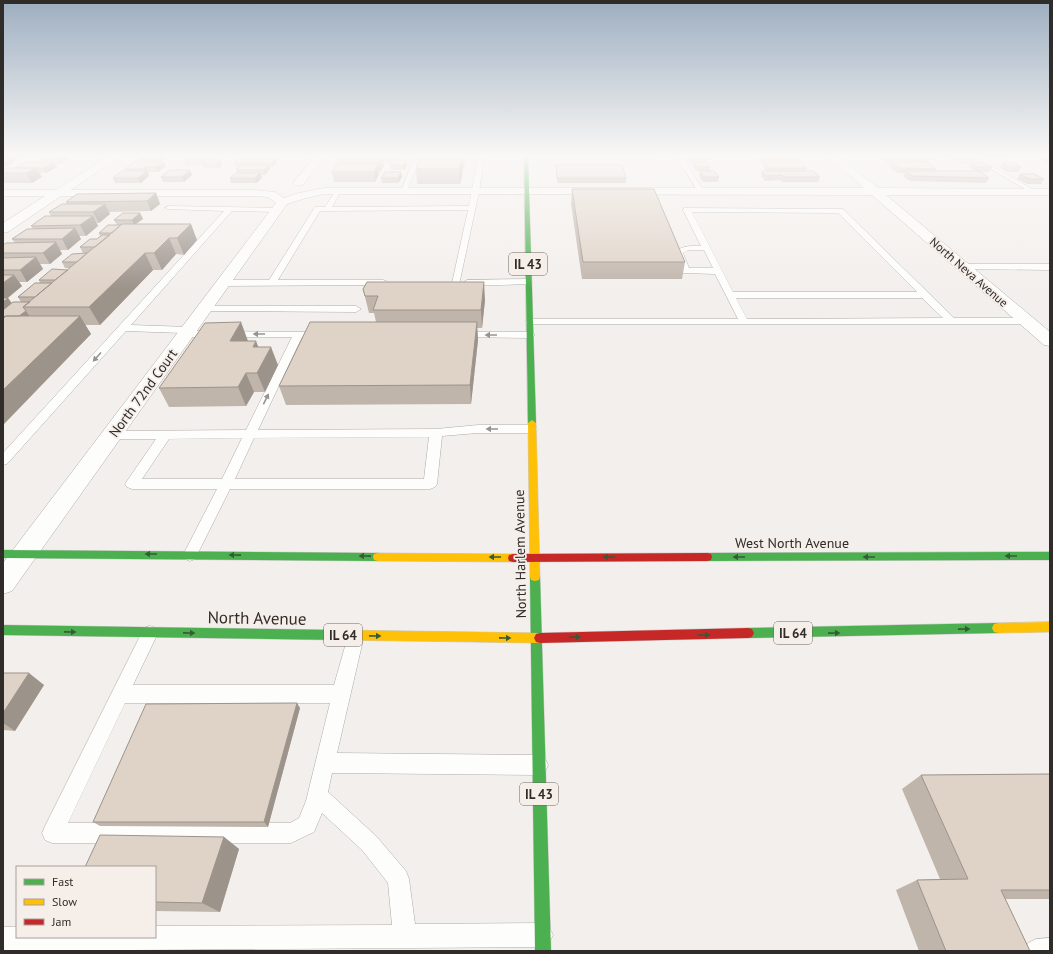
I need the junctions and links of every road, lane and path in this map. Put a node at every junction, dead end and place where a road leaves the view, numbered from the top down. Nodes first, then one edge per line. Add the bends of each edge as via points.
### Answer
1 (47, 201) edge
2 (276, 201) edge
3 (291, 201) edge
4 (332, 201) edge
5 (474, 201) edge
6 (527, 201) edge
7 (886, 201) edge
8 (280, 206) junction
9 (169, 208) dead end
10 (231, 208) junction
11 (472, 208) junction
12 (327, 209) junction
13 (3, 229) edge
14 (707, 248) junction
15 (964, 267) junction
16 (1050, 267) edge
17 (718, 271) junction
18 (528, 282) junction
19 (223, 283) junction
20 (272, 283) junction
21 (392, 283) edge
22 (731, 295) junction
23 (925, 295) junction
24 (204, 309) junction
25 (356, 309) dead end
26 (1027, 321) junction
27 (530, 322) junction
28 (744, 322) junction
29 (952, 322) junction
30 (123, 328) junction
31 (187, 332) junction
32 (298, 334) junction
33 (329, 334) edge
34 (446, 335) edge
35 (530, 335) junction
36 (1050, 341) edge
37 (531, 429) junction
38 (436, 433) junction
39 (249, 434) junction
40 (112, 435) junction
41 (165, 435) junction
42 (3, 461) edge
43 (226, 484) junction
44 (14, 554) edge
45 (190, 555) junction
46 (1050, 556) edge
47 (534, 558) junction
48 (3, 583) edge
49 (1050, 627) edge
50 (3, 630) edge
51 (150, 633) junction
52 (356, 636) junction
53 (536, 638) junction
54 (121, 694) junction
55 (342, 694) junction
56 (325, 763) junction
57 (538, 765) junction
58 (318, 796) junction
59 (406, 935) junction
60 (156, 937) edge
61 (104, 938) edge
62 (3, 939) edge
63 (543, 943) edge
64 (1050, 950) edge
65 (1036, 951) edge

1 - 13 street
2 - 8 street
3 - 8 street
4 - 12 lane
5 - 11 lane
6 - 18 main road, North Harlem Avenue / IL 43
7 - 15 street, North Neva Avenue
8 - 10 lane
8 - 19 street, North 72nd Court
9 - 10 lane
10 - 30 lane
11 - 12 lane
11 - 18 lane via 452,283
12 - 20 lane via 318,209
14 - 17 lane
14 - 17 lane via 688,248 679,252 686,271
14 - 23 lane via 688,210 840,210
15 - 16 lane
15 - 26 street, North Neva Avenue
17 - 22 lane
18 - 27 main road, North Harlem Avenue / IL 43
19 - 20 lane
19 - 24 street, North 72nd Court
20 - 21 lane
22 - 23 lane
22 - 28 lane
23 - 29 lane
24 - 25 lane
24 - 31 street, North 72nd Court
26 - 29 lane
26 - 36 street, North Neva Avenue
27 - 28 lane
27 - 35 main road, North Harlem Avenue / IL 43
28 - 29 lane
30 - 31 lane
30 -> 42 lane
32 -> 31 lane
31 - 40 street, North 72nd Court
32 - 33 lane
39 -> 32 lane
35 -> 34 lane
35 - 37 main road, North Harlem Avenue / IL 43
37 -> 38 lane via 478,429
37 - 47 main road, North Harlem Avenue / IL 43
38 - 39 lane
38 - 43 lane via 430,484
39 - 41 lane
39 - 43 lane
40 - 41 lane
40 - 44 street, North 72nd Court
41 - 43 lane via 132,484
43 - 45 lane
45 -> 44 main road
44 - 48 street, North 72nd Court
47 -> 45 main road
46 -> 47 main road, West North Avenue
47 - 53 main road, North Harlem Avenue / IL 43
53 -> 49 main road, IL 64
50 -> 51 main road, North Avenue / IL 64
51 -> 52 main road, North Avenue / IL 64
51 - 54 lane
52 -> 53 main road, North Avenue / IL 64
52 - 55 lane
53 - 57 main road, North Harlem Avenue / IL 43
54 - 55 lane via 162,702 194,702 285,701
54 - 58 lane via 52,833 107,830 249,830 291,833 307,825
55 - 56 lane
56 - 57 lane
56 - 58 lane
57 - 63 main road, North Harlem Avenue / IL 43
58 - 59 lane via 369,843 398,879
59 - 60 lane
59 - 63 lane
61 - 62 lane
64 - 65 lane

